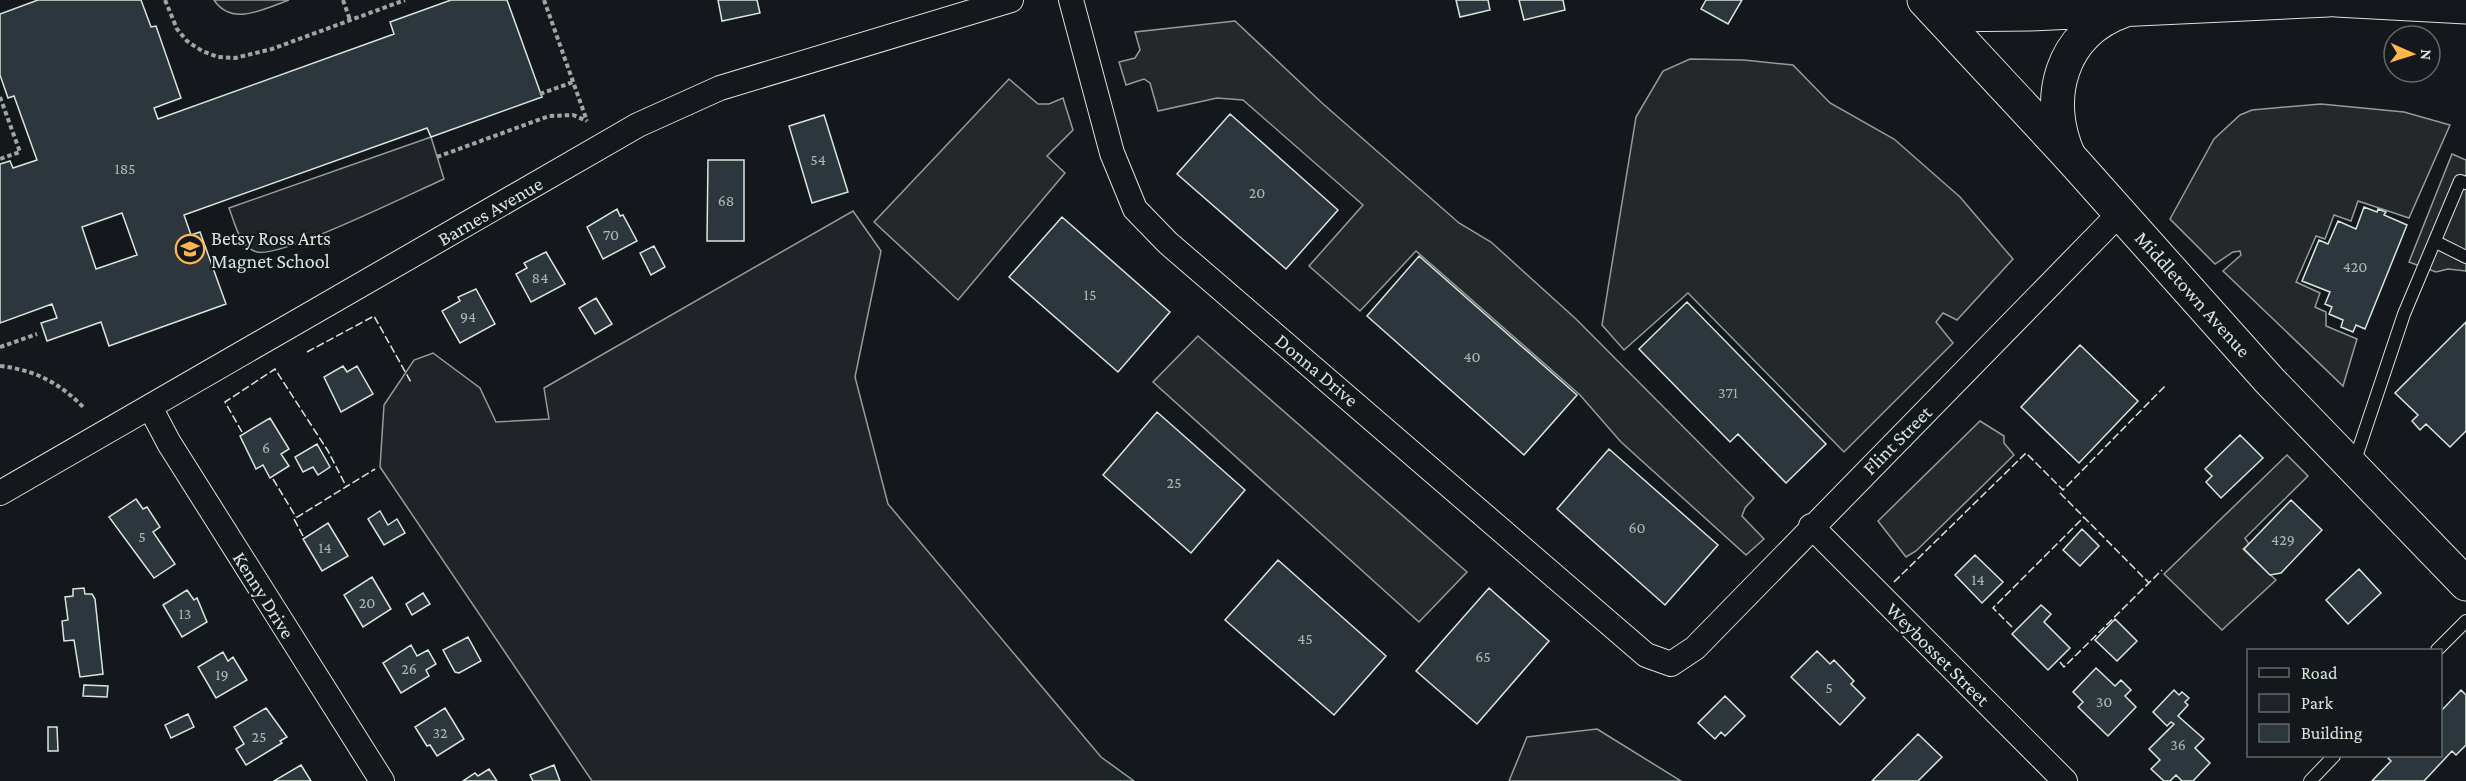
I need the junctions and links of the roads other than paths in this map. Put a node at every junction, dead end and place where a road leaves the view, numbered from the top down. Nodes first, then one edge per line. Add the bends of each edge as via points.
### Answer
1 (1011, 0) edge
2 (1071, 0) edge
3 (2328, 0) edge
4 (2336, 0) edge
5 (2466, 7) edge
6 (1931, 8) edge
7 (2130, 9) junction
8 (2069, 156) junction
9 (2466, 183) edge
10 (2120, 213) junction
11 (2436, 242) junction
12 (2466, 257) edge
13 (150, 407) junction
14 (2352, 467) junction
15 (0, 493) edge
16 (1811, 526) junction
17 (2466, 584) edge
18 (2466, 621) edge
19 (2439, 649) edge
20 (1671, 664) joint
21 (2333, 757) edge
22 (382, 781) edge
23 (2065, 781) edge
24 (2310, 781) edge

1 - 13 street, Barnes Avenue via 720,87 638,125
2 - 20 street, Donna Drive via 1112,153 1135,209 1167,243 1646,655
3 - 7 main road
4 - 5 main road
6 - 7 main road
6 - 8 main road, Middletown Avenue
7 - 8 main road via 2089,30 2064,65 2057,110
8 - 10 main road, Middletown Avenue
9 - 11 lane via 2460,181
10 - 14 main road, Middletown Avenue
10 - 16 street, Flint Street
11 - 12 lane
11 - 14 lane via 2404,314
13 - 15 street, Barnes Avenue
13 - 22 street, Kenny Drive
14 - 17 main road, Middletown Avenue
16 - 20 street, Flint Street via 1695,648
16 - 23 street, Weybosset Street
18 - 19 lane
21 - 24 lane

